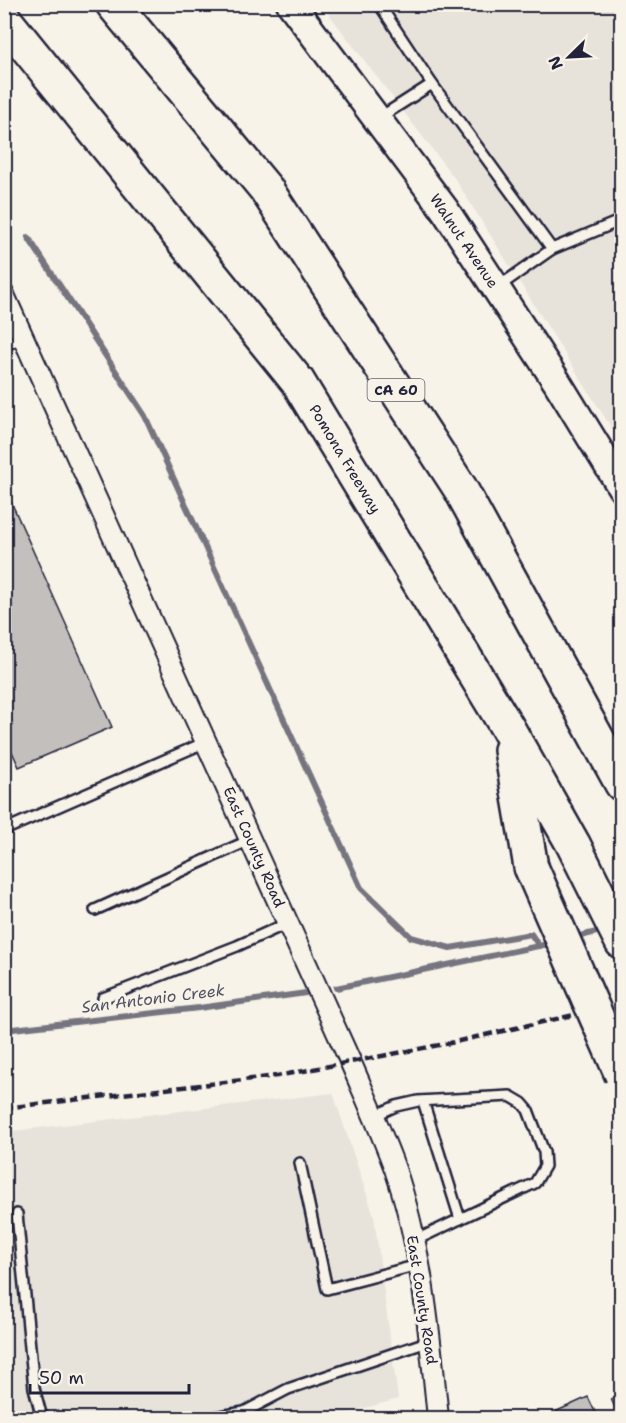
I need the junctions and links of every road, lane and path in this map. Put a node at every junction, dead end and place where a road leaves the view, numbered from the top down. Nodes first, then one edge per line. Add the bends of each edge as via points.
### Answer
1 (291, 4) edge
2 (379, 4) edge
3 (121, 14) edge
4 (4, 19) edge
5 (432, 84) junction
6 (377, 119) junction
7 (621, 220) edge
8 (552, 249) junction
9 (496, 288) junction
10 (4, 295) edge
11 (23, 337) junction
12 (4, 345) edge
13 (621, 488) edge
14 (507, 727) junction
15 (206, 742) junction
16 (621, 784) edge
17 (4, 830) edge
18 (250, 840) junction
19 (95, 910) dead end
20 (288, 923) junction
21 (621, 942) edge
22 (103, 998) dead end
23 (621, 1075) edge
24 (423, 1101) junction
25 (374, 1117) junction
26 (300, 1163) dead end
27 (16, 1214) dead end
28 (460, 1219) junction
29 (414, 1241) junction
30 (418, 1265) junction
31 (430, 1341) junction
32 (45, 1419) edge
33 (208, 1419) edge
34 (438, 1419) edge

1 - 6 street, Walnut Avenue
2 - 5 lane
3 - 16 highway, CA 60 via 266,189 460,488
4 - 14 highway, Pomona Freeway via 298,382
5 - 6 lane
5 - 8 lane
6 - 9 street, Walnut Avenue via 445,210
7 - 8 lane
8 - 9 lane
9 - 13 street, Walnut Avenue
10 - 11 street, East County Road
11 - 12 lane
11 - 15 street, East County Road
14 - 21 highway, Pomona Freeway via 573,844
14 - 23 highway, bridge via 531,867
15 - 17 lane
15 - 18 street, East County Road
18 - 19 lane
18 - 20 street, East County Road
20 - 22 lane
20 - 25 street, East County Road
24 - 25 lane via 396,1106
24 - 28 lane
24 - 28 lane via 510,1096 528,1110 544,1152 545,1166 535,1183
25 - 29 street, East County Road via 395,1171
26 - 30 lane via 327,1289
27 - 32 lane via 34,1388
28 - 29 lane
29 - 30 street, East County Road
30 - 31 street, East County Road
31 - 33 lane via 288,1389 244,1412
31 - 34 street, East County Road

